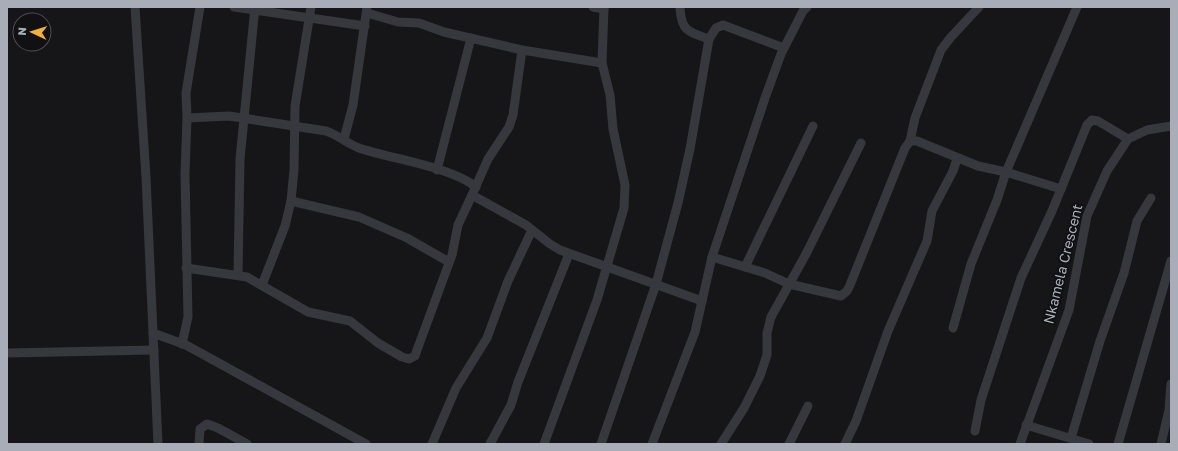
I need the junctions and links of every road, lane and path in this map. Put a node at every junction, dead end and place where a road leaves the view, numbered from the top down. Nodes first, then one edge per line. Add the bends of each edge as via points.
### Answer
1 (135, 7) edge
2 (200, 7) edge
3 (234, 7) edge
4 (312, 7) edge
5 (593, 7) edge
6 (680, 7) edge
7 (807, 7) edge
8 (979, 7) edge
9 (1077, 7) edge
10 (604, 8) edge
11 (255, 9) edge
12 (367, 10) edge
13 (310, 19) junction
14 (365, 26) junction
15 (471, 38) junction
16 (709, 39) junction
17 (784, 48) junction
18 (522, 50) junction
19 (602, 63) junction
20 (187, 118) junction
21 (243, 118) junction
22 (295, 125) junction
23 (813, 126) dead end
24 (1171, 126) edge
25 (344, 139) junction
26 (1128, 139) junction
27 (910, 141) junction
28 (861, 143) dead end
29 (957, 159) junction
30 (437, 170) junction
31 (1006, 172) junction
32 (1061, 189) junction
33 (474, 191) junction
34 (1152, 198) dead end
35 (291, 200) junction
36 (532, 230) junction
37 (570, 254) junction
38 (712, 257) junction
39 (1171, 261) edge
40 (449, 262) junction
41 (746, 267) junction
42 (186, 268) junction
43 (608, 268) junction
44 (238, 275) junction
45 (656, 284) junction
46 (789, 284) junction
47 (262, 285) junction
48 (702, 301) junction
49 (953, 328) dead end
50 (153, 333) junction
51 (182, 344) junction
52 (154, 350) junction
53 (7, 353) edge
54 (1171, 384) edge
55 (808, 406) dead end
56 (1026, 425) junction
57 (976, 431) dead end
58 (1168, 434) edge
59 (1071, 438) junction
60 (158, 444) edge
61 (199, 444) edge
62 (247, 444) edge
63 (366, 444) edge
64 (432, 444) edge
65 (490, 444) edge
66 (544, 444) edge
67 (601, 444) edge
68 (652, 444) edge
69 (721, 444) edge
70 (789, 444) edge
71 (845, 444) edge
72 (1020, 444) edge
73 (1089, 444) edge
74 (1118, 444) edge
75 (1162, 444) edge

1 - 50 street
2 - 20 street via 187,80
3 - 11 street
4 - 13 street
5 - 10 street
6 - 16 street via 680,20 684,28
7 - 17 street
8 - 27 street via 942,50 915,118
9 - 31 street
10 - 19 street
11 - 13 street
11 - 21 street
12 - 14 street
12 - 15 street via 398,22 419,23
13 - 14 street
13 - 22 street
14 - 25 street via 353,105
15 - 18 street
15 - 30 street
16 - 17 street via 716,28 722,25
16 - 45 street via 690,149
17 - 38 street via 764,98
18 - 19 street
18 - 33 street via 509,127 488,159
19 - 43 street via 610,95 613,129 625,193 621,224
20 - 21 street
20 - 42 street
21 - 22 street
21 - 44 street
22 - 25 street via 326,131
22 - 35 street
23 - 41 street
24 - 26 street via 1147,130
25 - 30 street via 358,148
26 - 32 street via 1092,120 1087,125
26 - 56 street, Nkamela Crescent via 1107,171 1087,216 1068,310
27 - 29 street
27 - 46 street via 847,291 841,296
28 - 46 street
29 - 31 street
29 - 71 street via 932,211 927,241 888,331 856,421
30 - 33 street via 460,176
31 - 32 street
31 - 49 street via 971,264
32 - 57 street via 1021,278 982,400
33 - 36 street
33 - 40 street via 458,225
34 - 59 street via 1137,222 1124,273 1100,341
35 - 40 street via 359,217 407,238
35 - 47 street via 285,226
36 - 37 street via 550,244
36 - 64 street via 508,281 487,338 456,388
37 - 43 street
37 - 65 street via 511,405
38 - 41 street
38 - 48 street
39 - 74 street
40 - 47 street via 417,350 414,356 409,358 402,357 378,343 350,321 308,312
41 - 46 street
42 - 44 street
42 - 51 street via 188,317
43 - 45 street
43 - 66 street
44 - 47 street
45 - 48 street
45 - 67 street
46 - 69 street via 771,317 767,332 767,356 760,376 744,408
48 - 68 street via 695,332
50 - 51 street
50 - 52 street
51 - 63 street
52 - 53 street
52 - 60 street
54 - 58 street
55 - 70 street
56 - 59 street
56 - 72 street, Nkamela Crescent
58 - 75 street
59 - 73 street
61 - 62 street via 200,430 206,424

